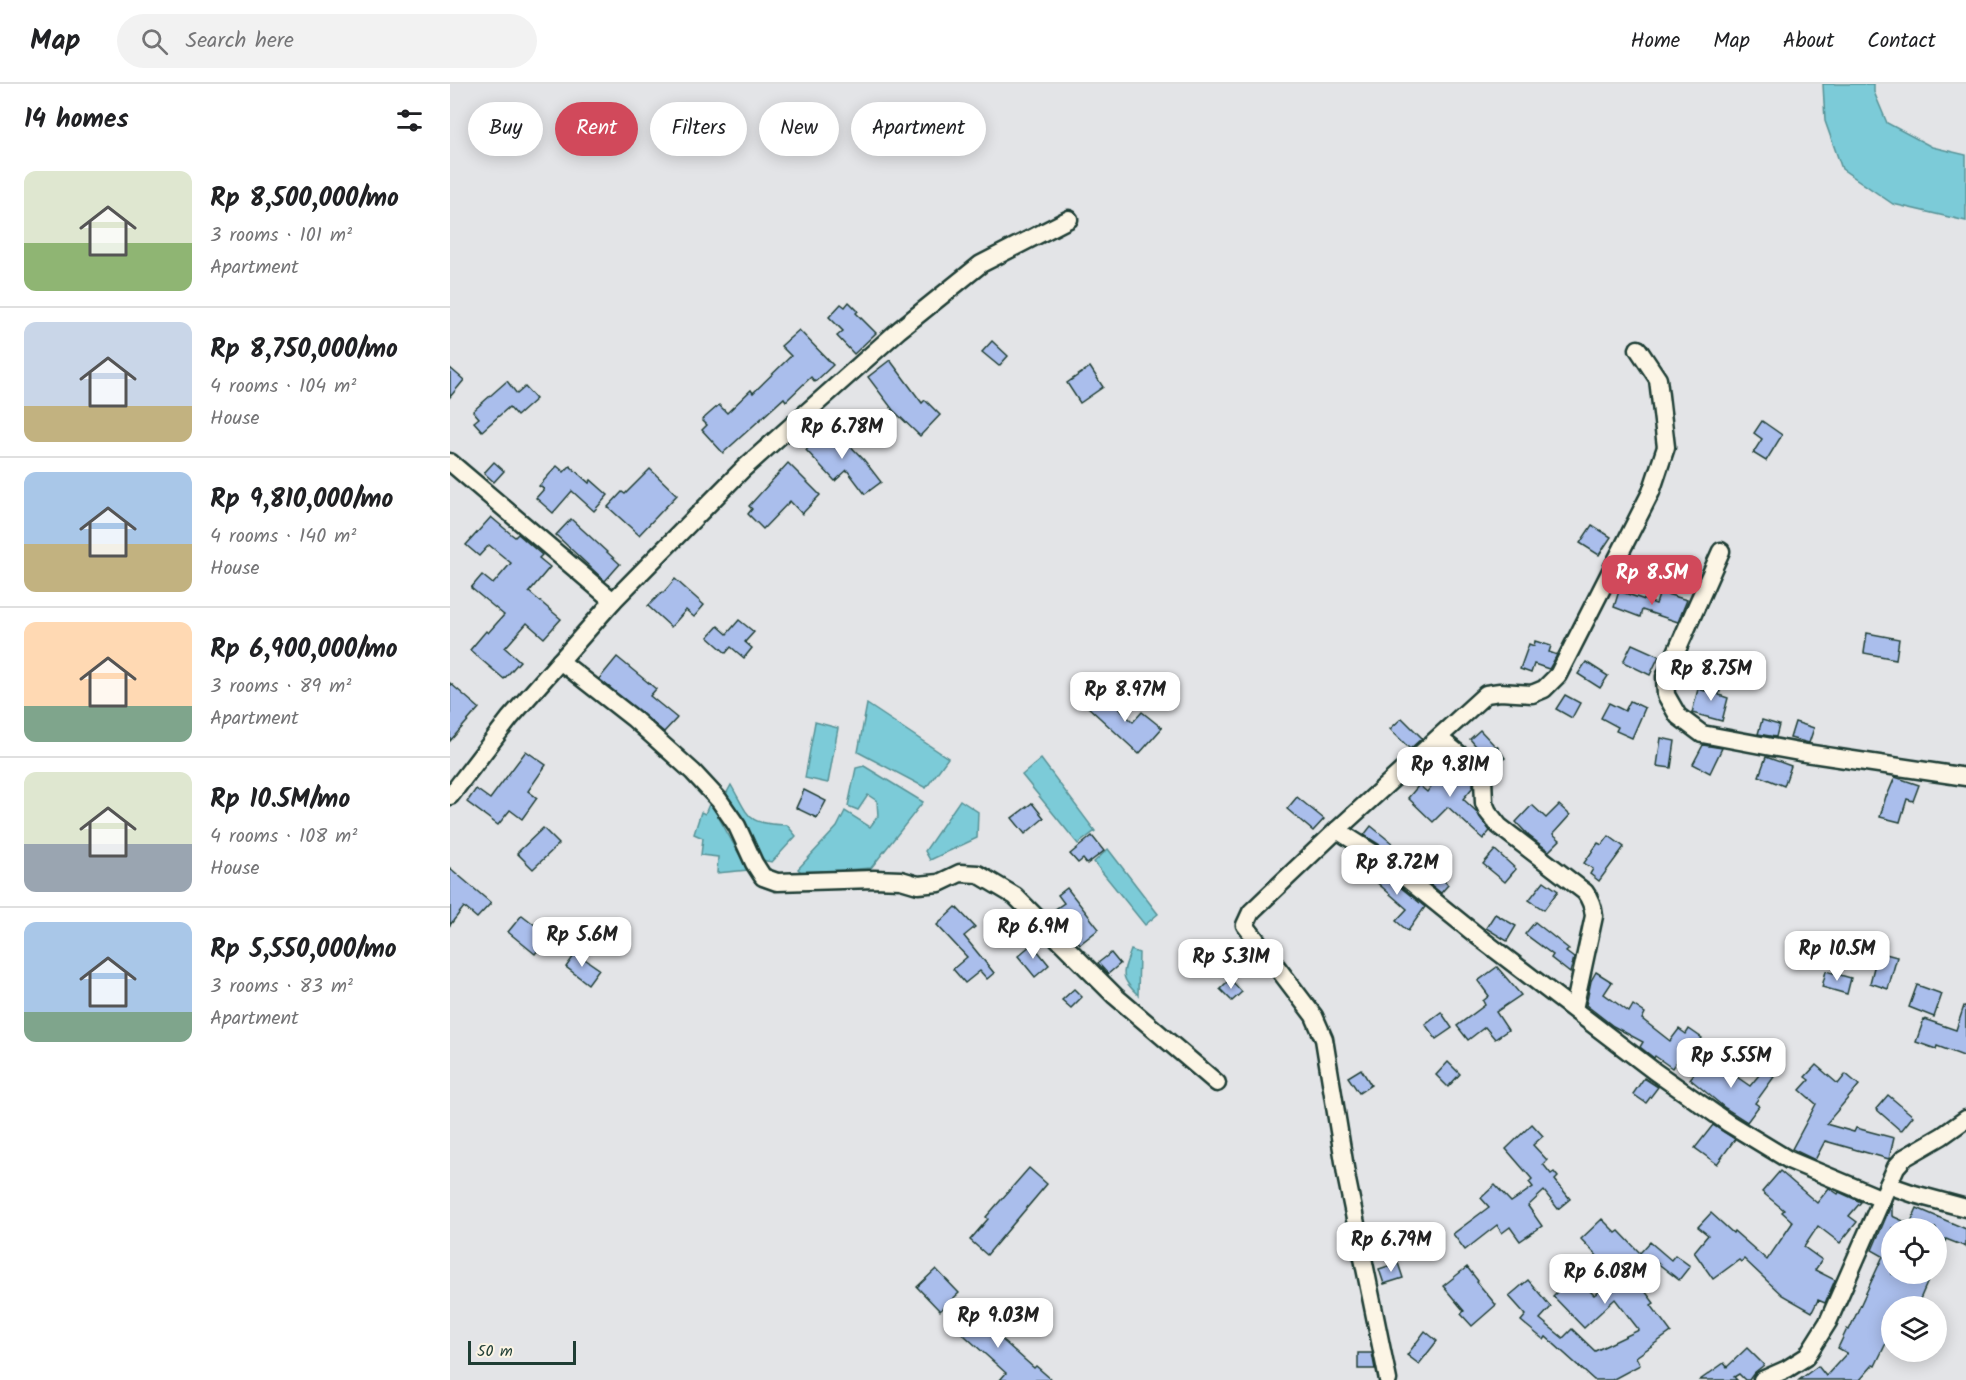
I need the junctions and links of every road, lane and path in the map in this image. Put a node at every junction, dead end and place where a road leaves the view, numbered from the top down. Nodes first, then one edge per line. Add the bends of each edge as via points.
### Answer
1 (1069, 219) dead end
2 (1638, 349) dead end
3 (452, 466) edge
4 (1721, 551) dead end
5 (613, 601) junction
6 (560, 661) junction
7 (1439, 738) junction
8 (1966, 777) edge
9 (450, 796) edge
10 (1337, 830) junction
11 (1574, 1009) junction
12 (1217, 1083) dead end
13 (1966, 1119) edge
14 (1885, 1192) junction
15 (1966, 1208) edge
16 (1388, 1380) edge
17 (1762, 1380) edge

1 - 5 street via 981,264 899,330 743,468
2 - 7 street via 1658,379 1666,447 1652,492 1564,665 1544,689 1532,694 1486,694
3 - 5 street
4 - 8 street via 1665,677 1666,695 1678,716 1702,734
5 - 6 street
6 - 9 street
6 - 12 street via 634,718 693,772 737,826 763,877 777,882 874,879 918,885 939,883 960,873 978,874 1015,896 1116,996
7 - 10 street
7 - 11 street via 1483,778 1484,803 1499,826 1590,899 1594,916
10 - 11 street via 1381,858
10 - 16 street via 1251,912 1245,925 1314,1016 1324,1039 1347,1180
11 - 14 street via 1728,1123 1789,1160
13 - 14 street via 1904,1158
14 - 15 street via 1914,1194
14 - 17 street via 1828,1322 1806,1357

